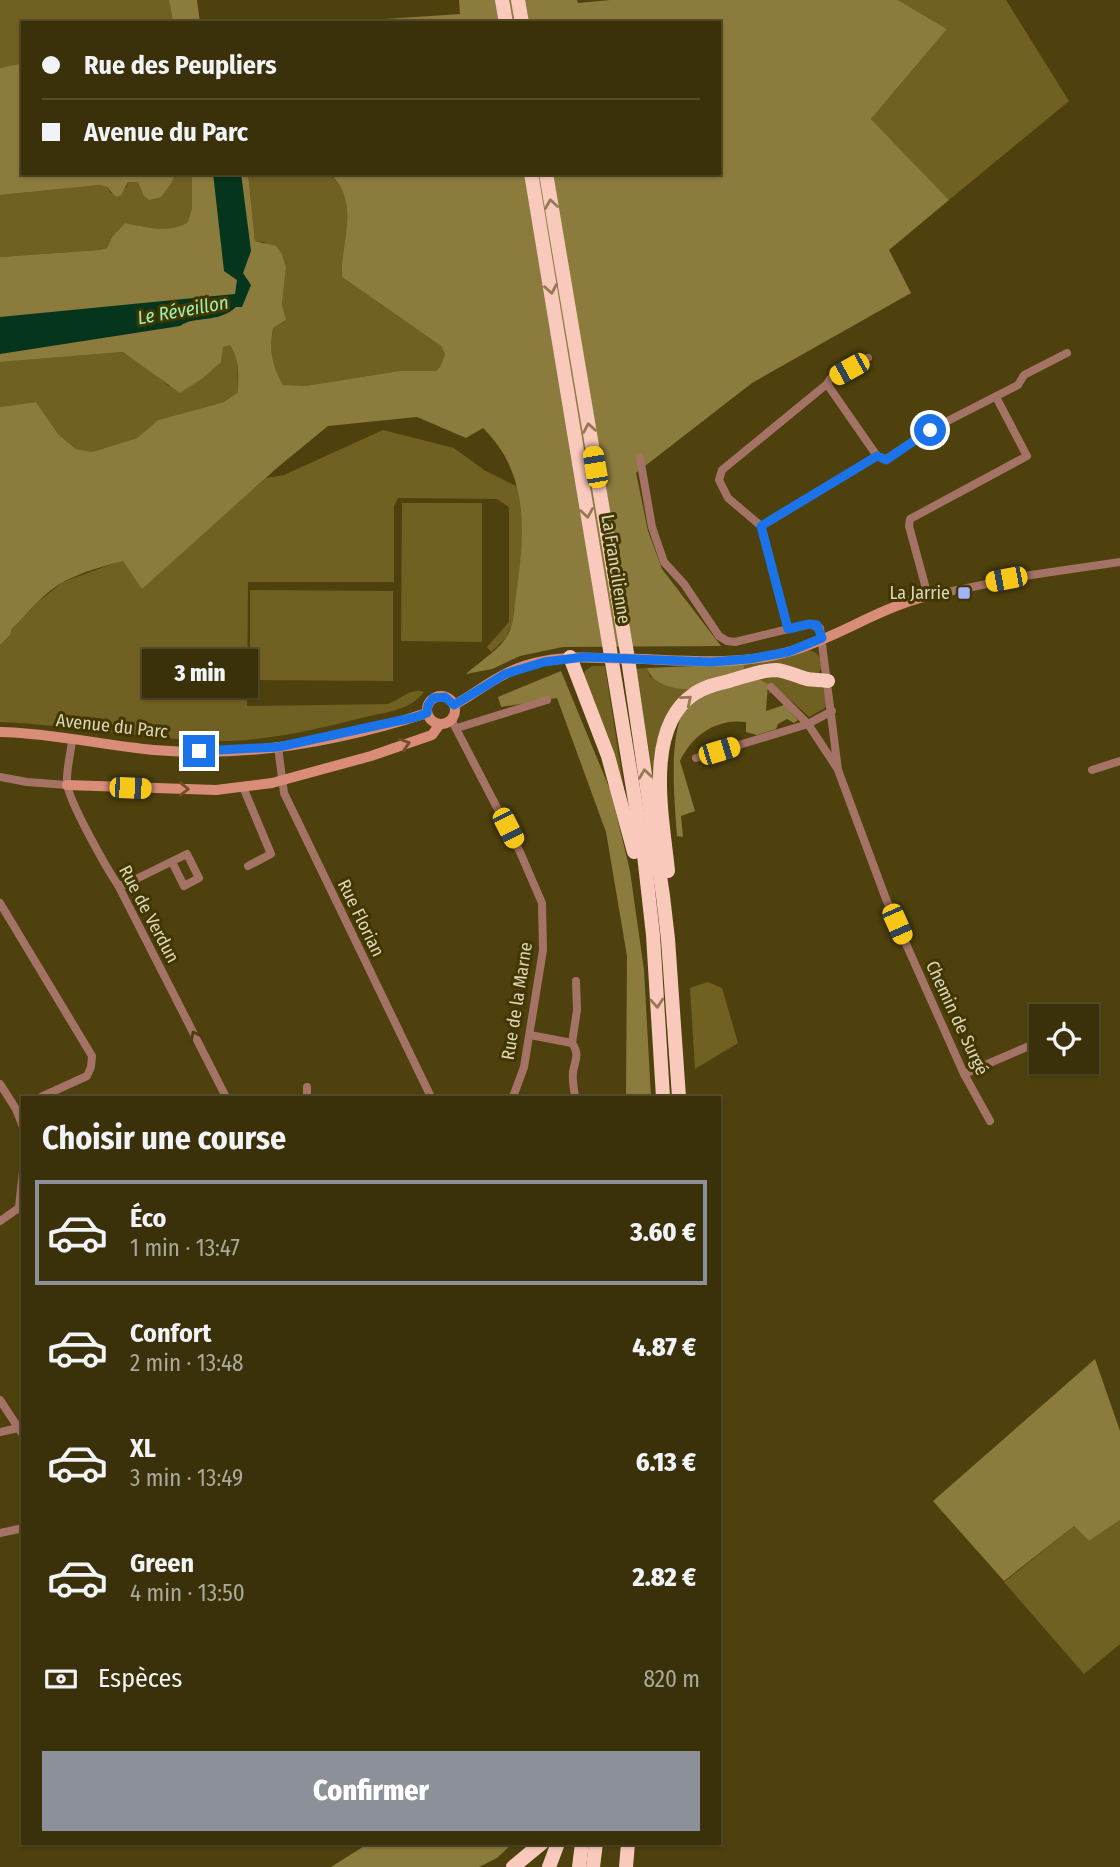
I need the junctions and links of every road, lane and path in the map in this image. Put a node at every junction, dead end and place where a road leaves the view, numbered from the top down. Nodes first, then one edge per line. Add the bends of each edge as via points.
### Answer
1 (502, 0) edge
2 (518, 0) edge
3 (506, 21) edge
4 (522, 21) edge
5 (531, 175) edge
6 (546, 175) edge
7 (1068, 353) dead end
8 (868, 358) dead end
9 (827, 384) junction
10 (996, 397) junction
11 (877, 456) junction
12 (640, 458) dead end
13 (761, 526) junction
14 (1120, 562) edge
15 (928, 596) junction
16 (788, 629) junction
17 (822, 638) junction
18 (570, 657) junction
19 (828, 681) junction
20 (771, 687) dead end
21 (547, 700) dead end
22 (454, 705) junction
23 (832, 711) junction
24 (427, 713) junction
25 (454, 723) junction
26 (440, 724) junction
27 (808, 724) junction
28 (0, 732) edge
29 (72, 740) junction
30 (278, 747) junction
31 (696, 758) dead end
32 (1120, 761) edge
33 (838, 770) junction
34 (1092, 771) dead end
35 (0, 777) edge
36 (283, 781) junction
37 (66, 785) junction
38 (243, 787) junction
39 (172, 862) dead end
40 (248, 866) dead end
41 (118, 885) junction
42 (0, 903) edge
43 (653, 935) junction
44 (668, 939) junction
45 (576, 981) dead end
46 (530, 1035) junction
47 (572, 1043) junction
48 (1029, 1046) edge
49 (964, 1074) junction
50 (0, 1084) edge
51 (307, 1087) dead end
52 (43, 1096) edge
53 (225, 1096) edge
54 (307, 1096) edge
55 (431, 1096) edge
56 (513, 1096) edge
57 (575, 1096) edge
58 (663, 1096) edge
59 (679, 1096) edge
60 (20, 1107) edge
61 (990, 1121) dead end
62 (21, 1210) edge
63 (0, 1221) edge
64 (0, 1400) edge
65 (0, 1432) edge
66 (20, 1432) edge
67 (21, 1528) edge
68 (0, 1533) edge
69 (540, 1845) edge
70 (557, 1845) edge
71 (582, 1845) edge
72 (596, 1845) edge
73 (628, 1845) edge
74 (513, 1867) edge
75 (549, 1867) edge
76 (579, 1867) edge
77 (593, 1867) edge
78 (626, 1867) edge

1 - 3 highway
2 - 4 highway
5 -> 43 highway, La Francilienne
44 -> 6 highway, La Francilienne via 628,659
7 - 10 street via 1024,375 1018,385
8 - 9 street
9 - 11 street
9 - 13 street via 722,470 719,480 728,498
10 - 11 street via 930,430 886,460
10 - 15 street via 1027,456 910,519
11 - 13 street
12 - 16 street via 652,527 664,562 719,636 735,642
13 - 16 street
14 - 15 street
15 - 17 street
16 - 17 street via 817,625
17 - 18 street, bridge via 788,652 711,662
17 - 19 street, Chemin de Surgé
18 - 22 street via 505,674
18 - 43 highway via 608,756
19 - 23 street, Chemin de Surgé
44 -> 19 highway via 672,917 661,763 667,727 678,708 709,686 768,671
20 - 27 street, Chemin de Surgé
21 - 25 street
22 - 24 street via 437,697
22 - 25 street
23 - 27 street
23 - 33 street, Chemin de Surgé
24 - 26 street
24 - 30 street, Avenue du Parc
25 - 26 street
25 - 46 street, Rue de la Marne via 542,903 543,950
36 -> 26 street via 432,736
27 - 31 street
27 - 33 street, Chemin de Surgé
28 - 29 street, Avenue du Parc
29 - 30 street, Avenue du Parc via 155,750
29 - 37 street
30 - 36 street, Rue Florian
32 - 34 street
33 - 49 street, Chemin de Surgé via 886,899
35 - 37 street
36 - 38 street
36 - 55 street, Rue Florian via 284,793
37 -> 38 street
37 - 41 street, Rue de Verdun
38 - 40 street via 271,854
39 - 41 street
53 -> 41 street, Rue de Verdun
42 - 52 street via 92,1056 87,1076
43 -> 58 highway, La Francilienne
44 - 59 highway, La Francilienne
45 - 47 street
46 - 47 street
46 - 56 street, Rue de la Marne
47 - 57 street via 577,1055
48 - 49 street
49 - 61 street, Chemin de Surgé
50 - 60 street
51 - 54 street
62 - 63 street
64 - 66 street
65 - 66 street
67 - 68 street
69 - 74 highway
70 - 75 highway
71 - 76 highway
72 - 77 highway
73 - 78 highway

